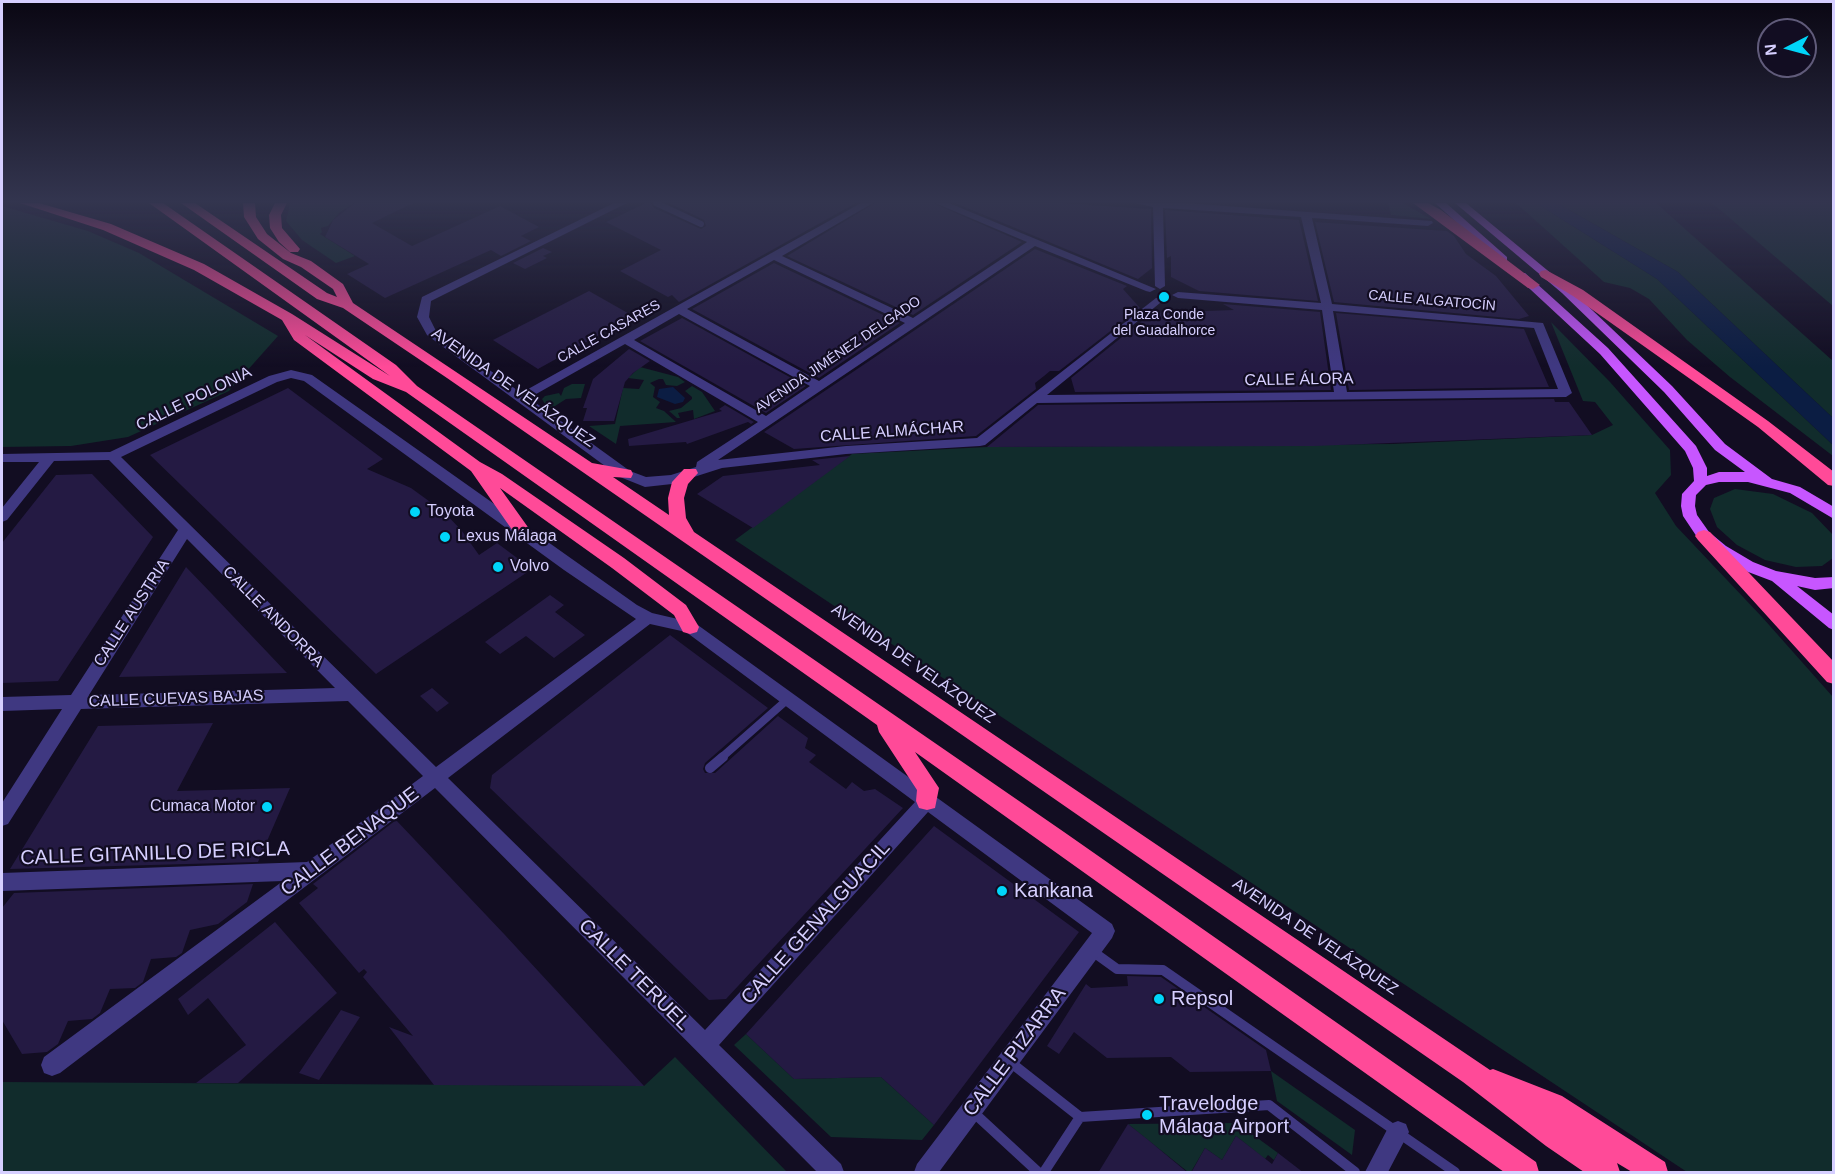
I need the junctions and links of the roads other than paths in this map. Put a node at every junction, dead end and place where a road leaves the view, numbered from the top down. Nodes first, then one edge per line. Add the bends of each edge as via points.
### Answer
1 (179, 258) edge
2 (233, 258) edge
3 (267, 258) edge
4 (291, 258) edge
5 (300, 258) edge
6 (509, 258) edge
7 (771, 258) edge
8 (778, 258) edge
9 (1011, 258) edge
10 (1072, 258) edge
11 (1156, 258) edge
12 (1316, 258) edge
13 (1497, 258) edge
14 (1502, 258) edge
15 (1526, 258) edge
16 (306, 264) junction
17 (1546, 274) junction
18 (1533, 285) junction
19 (1155, 292) junction
20 (348, 305) junction
21 (1327, 307) junction
22 (680, 310) junction
23 (288, 317) junction
24 (914, 323) junction
25 (626, 340) junction
26 (819, 386) junction
27 (412, 389) junction
28 (1566, 393) joint
29 (1341, 396) junction
30 (521, 398) junction
31 (1032, 399) junction
32 (766, 421) junction
33 (112, 456) junction
34 (50, 457) junction
35 (2, 458) edge
36 (474, 466) junction
37 (585, 467) junction
38 (690, 473) junction
39 (625, 474) junction
40 (1766, 480) junction
41 (1833, 481) edge
42 (1701, 482) junction
43 (1833, 514) edge
44 (2, 517) edge
45 (185, 530) junction
46 (521, 530) junction
47 (1704, 536) junction
48 (689, 538) junction
49 (1774, 576) junction
50 (1833, 582) edge
51 (648, 618) junction
52 (1833, 624) edge
53 (690, 627) junction
54 (1833, 676) edge
55 (351, 694) junction
56 (788, 699) junction
57 (76, 702) junction
58 (2, 704) edge
59 (876, 712) junction
60 (710, 768) dead end
61 (435, 778) junction
62 (927, 801) junction
63 (2, 818) edge
64 (310, 871) junction
65 (2, 882) edge
66 (1091, 950) junction
67 (705, 1045) junction
68 (1009, 1061) junction
69 (51, 1065) dead end
70 (1472, 1073) junction
71 (972, 1111) junction
72 (1080, 1117) junction
73 (1398, 1132) junction
74 (833, 1173) edge
75 (925, 1173) edge
76 (1038, 1173) edge
77 (1044, 1173) edge
78 (1355, 1173) edge
79 (1376, 1173) edge
80 (1455, 1173) edge
81 (1526, 1173) edge
82 (1607, 1173) edge
83 (1655, 1173) edge

1 - 23 highway
2 - 27 highway via 391,368
3 - 20 highway, AVENIDA DE VELÁZQUEZ via 322,296
4 - 16 highway
5 - 16 highway
6 - 30 street, AVENIDA DE VELÁZQUEZ via 426,298 423,317 431,333
7 - 22 street, CALLE CASARES
8 - 24 street
9 - 24 street, AVENIDA JIMÉNEZ DELGADO
10 - 19 street
11 - 19 street
12 - 21 street
13 - 18 highway
14 - 18 main road
15 - 17 main road
16 - 20 highway via 338,287
17 - 40 main road via 1630,351 1720,447
17 - 41 highway via 1753,418
18 - 42 main road via 1604,351 1691,449 1700,468
19 - 21 street, CALLE ALGATOCÍN via 1174,290 1178,295
19 - 31 street, CALLE ALMÁCHAR
20 - 37 highway, AVENIDA DE VELÁZQUEZ
21 - 28 street, CALLE ALGATOCÍN via 1539,325
21 - 29 street
22 - 25 street, CALLE CASARES
22 - 26 street
23 - 27 highway via 378,376
23 - 36 highway via 299,337
24 - 26 street, AVENIDA JIMÉNEZ DELGADO
25 - 30 street, CALLE CASARES
25 - 32 street
26 - 32 street, AVENIDA JIMÉNEZ DELGADO
27 - 59 highway
28 - 29 street, CALLE ÁLORA
29 - 31 street, CALLE ÁLORA
30 - 39 street, AVENIDA DE VELÁZQUEZ
31 - 38 street, CALLE ALMÁCHAR via 980,442 846,450 721,464
32 - 38 street, AVENIDA JIMÉNEZ DELGADO
33 - 34 street
33 - 45 street, CALLE ANDORRA
33 - 46 street, CALLE POLONIA via 291,374 308,378
34 - 35 street
34 - 44 street
36 - 46 highway
36 - 53 highway via 618,563 680,610
37 - 39 highway
37 - 48 highway, AVENIDA DE VELÁZQUEZ
38 - 39 street, CALLE ALMÁCHAR via 645,482
38 - 48 highway via 680,482 676,498 678,518
40 - 42 main road via 1719,477
40 - 43 main road via 1795,490
42 - 47 main road via 1689,494 1688,506
45 - 55 street, CALLE ANDORRA
45 - 57 street, CALLE AUSTRIA
46 - 51 street
47 - 49 main road via 1720,550
47 - 54 highway
48 - 70 highway, AVENIDA DE VELÁZQUEZ
49 - 50 main road via 1815,584
49 - 52 main road
51 - 53 street
51 - 61 street, CALLE BENAQUE
53 - 56 street
55 - 57 street, CALLE CUEVAS BAJAS
55 - 61 street, CALLE ANDORRA
56 - 60 lane
56 - 62 street
57 - 58 street, CALLE CUEVAS BAJAS
57 - 63 street, CALLE AUSTRIA
59 - 62 highway via 928,788
59 - 81 highway
61 - 64 street, CALLE BENAQUE
61 - 67 street, CALLE TERUEL
62 - 66 street, CALLE PIZARRA via 1105,931
62 - 67 street, CALLE GENALGUACIL
64 - 65 street, CALLE GITANILLO DE RICLA
64 - 69 street, CALLE BENAQUE
66 - 68 street, CALLE PIZARRA
66 - 73 lane via 1117,969 1163,970
67 - 74 street, CALLE TERUEL
68 - 71 street, CALLE PIZARRA
68 - 72 lane
70 - 82 highway, AVENIDA DE VELÁZQUEZ
70 - 83 highway via 1553,1105
71 - 75 street, CALLE PIZARRA
71 - 76 lane
72 - 77 lane
72 - 78 lane via 1269,1106
73 - 79 street
73 - 80 lane

